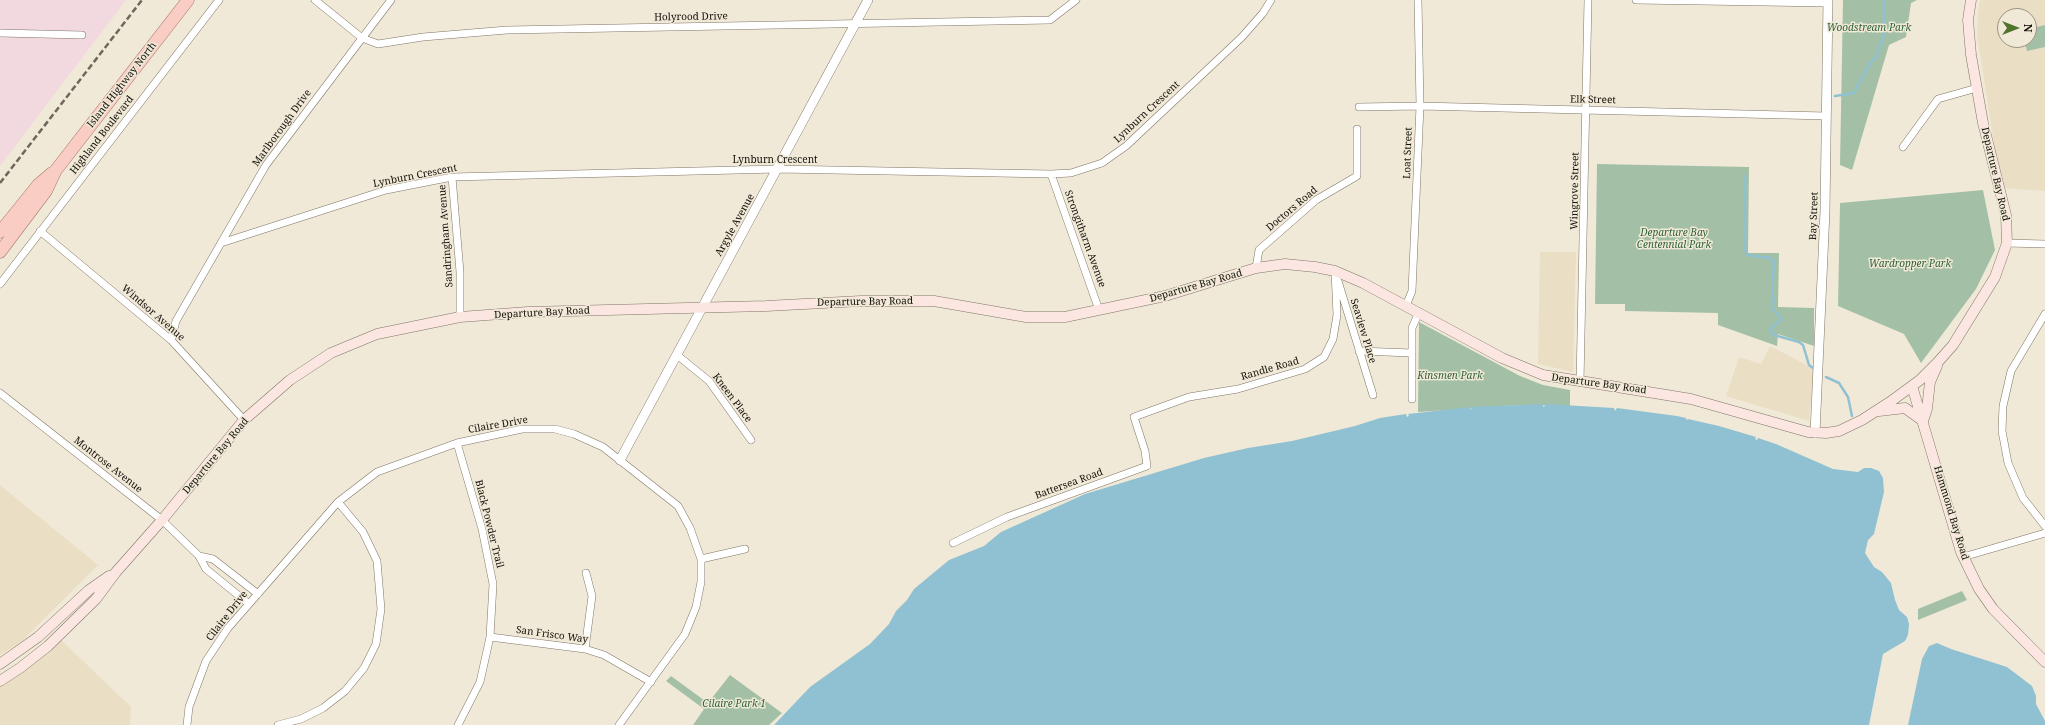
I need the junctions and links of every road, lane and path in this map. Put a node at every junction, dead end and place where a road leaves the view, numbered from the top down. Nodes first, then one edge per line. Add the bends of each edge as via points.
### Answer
1 (188, 0) edge
2 (219, 0) edge
3 (315, 0) edge
4 (391, 0) edge
5 (868, 0) edge
6 (1076, 0) edge
7 (1271, 0) edge
8 (1418, 0) edge
9 (1588, 0) edge
10 (1636, 0) edge
11 (1971, 0) edge
12 (1828, 1) edge
13 (856, 23) junction
14 (0, 33) edge
15 (82, 35) dead end
16 (362, 38) junction
17 (1977, 88) junction
18 (1420, 106) junction
19 (1359, 107) dead end
20 (1587, 109) junction
21 (1826, 116) junction
22 (1357, 129) dead end
23 (1904, 147) dead end
24 (778, 169) junction
25 (56, 170) junction
26 (1051, 174) junction
27 (452, 177) junction
28 (40, 231) junction
29 (0, 232) edge
30 (2007, 242) junction
31 (221, 244) junction
32 (2045, 244) edge
33 (0, 252) edge
34 (1256, 268) junction
35 (1335, 271) junction
36 (0, 284) edge
37 (1406, 306) junction
38 (702, 308) junction
39 (1100, 310) junction
40 (1419, 312) junction
41 (2045, 314) edge
42 (460, 317) junction
43 (171, 340) junction
44 (1359, 351) junction
45 (1412, 353) junction
46 (677, 355) junction
47 (1938, 362) junction
48 (1580, 382) junction
49 (1912, 386) junction
50 (0, 393) edge
51 (1373, 396) dead end
52 (1412, 399) dead end
53 (1877, 411) junction
54 (1134, 417) joint
55 (244, 420) junction
56 (1923, 421) junction
57 (1815, 433) junction
58 (751, 440) dead end
59 (457, 443) junction
60 (620, 460) junction
61 (338, 502) junction
62 (162, 520) junction
63 (2045, 526) edge
64 (2045, 533) edge
65 (953, 543) dead end
66 (745, 549) dead end
67 (199, 556) junction
68 (1963, 557) junction
69 (701, 558) junction
70 (116, 572) junction
71 (586, 574) dead end
72 (258, 594) junction
73 (249, 604) junction
74 (490, 637) junction
75 (584, 649) junction
76 (2045, 662) edge
77 (0, 664) edge
78 (0, 681) edge
79 (651, 682) junction
80 (187, 725) edge
81 (278, 725) edge
82 (458, 725) edge
83 (619, 725) edge

1 - 25 main road, Island Highway North
2 - 28 street, Highland Boulevard
3 - 16 street, Holyrood Drive
4 - 16 street, Marlborough Drive
5 - 13 street, Argyle Avenue
6 - 13 street, Holyrood Drive via 1050,20
7 - 26 street, Lynburn Crescent via 1242,36 1126,146 1102,163 1071,173
8 - 18 street, Loat Street
9 - 20 street, Wingrove Street
10 - 12 street
11 - 17 main road, Departure Bay Road via 1968,33
12 - 21 street, Bay Street
13 - 16 street, Holyrood Drive via 507,30 423,37 378,44
13 - 24 street, Argyle Avenue
14 - 15 street
16 - 31 street, Marlborough Drive via 266,165
17 - 23 street via 1938,99
17 - 30 main road, Departure Bay Road via 1988,146 2006,214
18 - 19 street, Elk Street
18 - 20 street, Elk Street
18 - 37 street, Loat Street via 1412,290
20 - 21 street, Elk Street
20 - 48 street, Wingrove Street
21 - 57 street, Bay Street via 1825,211
22 - 34 street, Doctors Road via 1357,176 1316,200 1259,250
24 - 26 street, Lynburn Crescent
24 - 27 street, Lynburn Crescent
24 - 38 street, Argyle Avenue
25 - 29 main road, Island Highway North via 38,185
25 - 33 main road, Island Highway North via 46,191
26 - 39 street, Strongitharm Avenue
27 - 31 street, Lynburn Crescent via 386,190
27 - 42 street, Sandringham Avenue via 460,272
28 - 36 street, Highland Boulevard
28 - 43 street, Windsor Avenue
30 - 32 street
30 - 47 main road, Departure Bay Road via 1995,276 1953,345
31 - 43 street, Marlborough Drive via 176,321
34 - 35 main road, Departure Bay Road via 1285,264
34 - 39 main road, Departure Bay Road via 1165,296
35 - 37 main road, Departure Bay Road via 1364,283
35 - 44 street, Seaview Place
35 - 54 street, Randle Road via 1337,315 1333,339 1324,357 1305,369 1238,389 1189,397
37 - 40 main road, Departure Bay Road
38 - 39 main road, Departure Bay Road via 861,301 934,301 1026,317 1065,317
38 - 42 main road, Departure Bay Road via 528,312
38 - 46 street, Argyle Avenue
40 - 45 street via 1412,328
40 - 48 main road, Departure Bay Road via 1530,371
41 - 63 street via 2011,371 2003,406 2002,431 2008,463 2023,498
42 - 55 main road, Departure Bay Road via 377,334 332,353 290,380
43 - 55 street, Windsor Avenue
44 - 45 street
44 - 51 street, Seaview Place
45 - 52 street
46 - 58 street, Kneen Place via 709,381
46 - 60 street, Argyle Avenue
47 - 49 main road, Departure Bay Road
47 - 56 main road via 1930,382
48 - 57 main road, Departure Bay Road via 1691,399
49 - 53 main road, Departure Bay Road
49 - 56 main road, Hammond Bay Road
50 - 62 street, Montrose Avenue
53 - 56 main road via 1905,408
53 - 57 main road, Departure Bay Road via 1838,431
54 - 65 street, Battersea Road via 1147,466 1007,518
55 - 62 main road, Departure Bay Road
56 - 68 main road, Hammond Bay Road
59 - 60 street, Cilaire Drive via 522,429 554,429 574,434 603,447
59 - 61 street, Cilaire Drive via 377,472
59 - 74 street, Black Powder Trail via 482,529 493,584
60 - 69 street, Cilaire Drive via 678,506 690,528
61 - 72 street, Cilaire Drive
61 - 81 street via 363,532 377,561 381,609 376,644 364,668 345,691 323,708 301,719
62 - 67 street, Montrose Avenue
62 - 70 main road, Departure Bay Road
64 - 68 street
66 - 69 street
67 - 72 street, Montrose Avenue via 212,559
67 - 73 street, Montrose Avenue via 206,569
68 - 76 main road, Hammond Bay Road via 1992,609
69 - 79 street, Cilaire Drive via 701,582 696,607 684,634
70 - 77 main road, Departure Bay Road via 89,590 38,637
70 - 78 main road, Departure Bay Road via 96,599 48,646
71 - 75 street via 592,596
72 - 73 street, Cilaire Drive
73 - 80 street, Cilaire Drive via 228,628 206,661 200,673
74 - 75 street, San Frisco Way
74 - 82 street, Black Powder Trail via 480,682
75 - 79 street, San Frisco Way via 604,655
79 - 83 street, Cilaire Drive

